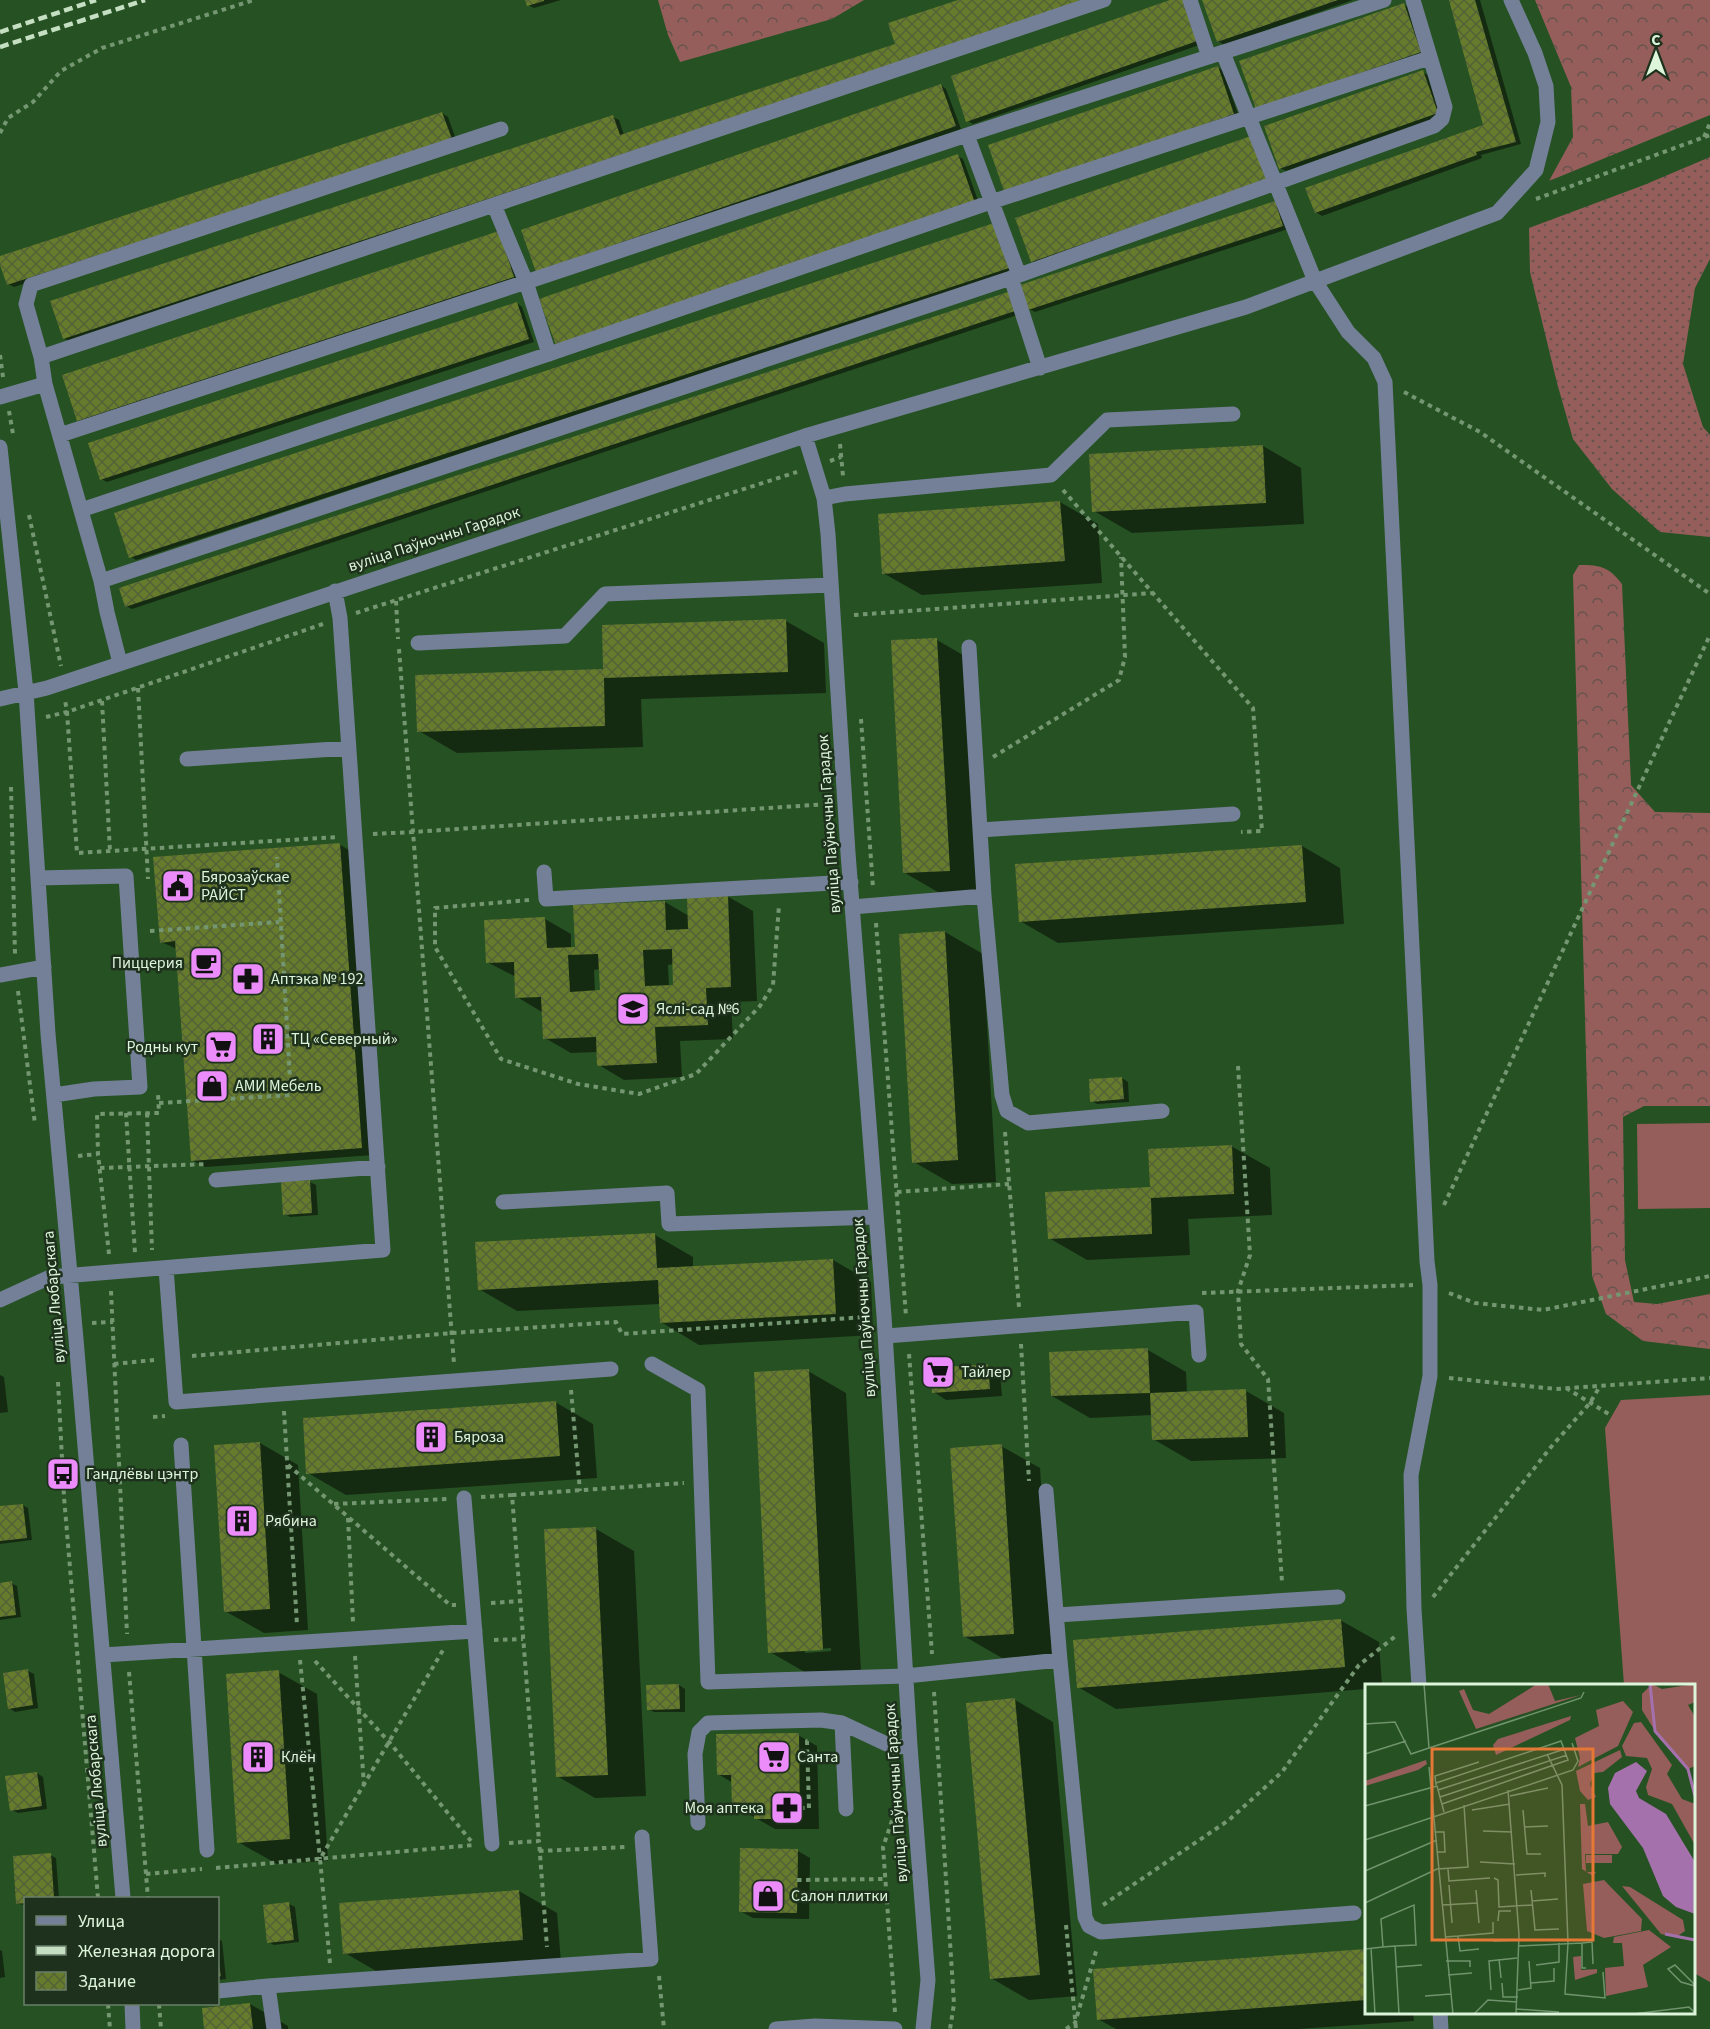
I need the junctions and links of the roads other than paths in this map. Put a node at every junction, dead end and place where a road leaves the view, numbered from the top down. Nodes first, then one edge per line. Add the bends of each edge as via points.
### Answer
1 (1104, 0) edge
2 (1190, 0) edge
3 (1384, 0) edge
4 (1413, 0) edge
5 (1511, 0) edge
6 (1216, 55) junction
7 (1429, 58) junction
8 (1249, 118) junction
9 (501, 129) dead end
10 (967, 135) junction
11 (1275, 183) junction
12 (991, 202) junction
13 (494, 205) junction
14 (1015, 276) junction
15 (1315, 281) junction
16 (526, 282) junction
17 (549, 354) junction
18 (41, 357) junction
19 (1040, 368) junction
20 (45, 384) junction
21 (3, 396) edge
22 (1233, 414) dead end
23 (60, 435) junction
24 (804, 436) junction
25 (8, 444) edge
26 (824, 498) junction
27 (81, 510) junction
28 (101, 581) junction
29 (831, 585) junction
30 (335, 591) junction
31 (418, 643) dead end
32 (969, 647) dead end
33 (120, 663) junction
34 (26, 692) junction
35 (0, 699) edge
36 (349, 748) junction
37 (187, 759) dead end
38 (1233, 814) dead end
39 (980, 830) junction
40 (544, 872) dead end
41 (38, 879) junction
42 (850, 882) junction
43 (984, 896) junction
44 (852, 907) junction
45 (44, 967) junction
46 (0, 975) edge
47 (54, 1095) junction
48 (1162, 1111) dead end
49 (378, 1167) junction
50 (216, 1180) dead end
51 (503, 1202) dead end
52 (876, 1217) junction
53 (159, 1268) junction
54 (70, 1276) junction
55 (0, 1300) edge
56 (886, 1336) junction
57 (1199, 1355) dead end
58 (651, 1364) dead end
59 (611, 1369) dead end
60 (181, 1445) dead end
61 (1046, 1491) dead end
62 (464, 1498) dead end
63 (1338, 1597) dead end
64 (1057, 1615) junction
65 (476, 1636) junction
66 (194, 1650) junction
67 (103, 1655) junction
68 (1060, 1660) junction
69 (906, 1676) junction
70 (1419, 1684) edge
71 (842, 1723) junction
72 (910, 1746) junction
73 (846, 1809) dead end
74 (698, 1823) dead end
75 (643, 1842) road end
76 (492, 1844) road end
77 (207, 1850) dead end
78 (123, 1897) edge
79 (1354, 1913) dead end
80 (268, 1986) junction
81 (219, 1991) edge
82 (132, 2005) edge
83 (895, 2023) edge
84 (134, 2029) edge
85 (274, 2029) edge
86 (776, 2029) edge
87 (923, 2029) edge

1 - 13 street
2 - 6 street
3 - 6 street
4 - 7 street
5 - 15 street via 1546,86 1548,122 1536,170 1497,213
6 - 8 street
6 - 10 street
7 - 8 street
7 - 11 street via 1445,107 1442,119 1434,126
8 - 11 street
8 - 12 street
9 - 18 street via 31,285 26,304
10 - 12 street
10 - 16 street
11 - 14 street
11 - 15 street
12 - 14 street
12 - 17 street
13 - 16 street
13 - 18 street
14 - 19 street
14 - 28 street
15 - 19 street via 1246,307
15 - 70 street via 1348,332 1374,358 1385,382 1430,1285 1430,1376 1411,1475
16 - 17 street
16 - 23 street
17 - 27 street
18 - 20 street
19 - 24 street
20 - 21 street
20 - 23 street
22 - 26 street via 1107,420 1051,475
23 - 27 street
24 - 26 street, вуліца Паўночны Гарадок
24 - 30 street, вуліца Паўночны Гарадок
25 - 34 street, вуліца Любарскага
26 - 29 street, вуліца Паўночны Гарадок
27 - 28 street
28 - 33 street
29 - 31 street via 605,594 565,636
29 - 42 street, вуліца Паўночны Гарадок
30 - 33 street, вуліца Паўночны Гарадок
30 - 36 street
32 - 39 street
33 - 34 street, вуліца Паўночны Гарадок
34 - 35 street, вуліца Паўночны Гарадок
34 - 41 street, вуліца Любарскага
36 - 37 street
36 - 49 street
38 - 39 street
39 - 43 street
40 - 42 street via 546,899
41 - 45 street, вуліца Любарскага
41 - 47 street via 126,876 127,887 140,1087
42 - 44 street, вуліца Паўночны Гарадок
43 - 44 street
43 - 48 street via 1002,1095 1007,1111 1028,1123
44 - 52 street, вуліца Паўночны Гарадок
45 - 46 street
45 - 47 street, вуліца Любарскага
47 - 54 street, вуліца Любарскага
49 - 50 street
49 - 53 street via 383,1250
51 - 52 street via 667,1193 669,1224
52 - 56 street, вуліца Паўночны Гарадок
53 - 54 street
53 - 59 street via 176,1402
54 - 55 street via 50,1277
54 - 67 street, вуліца Любарскага
56 - 57 street via 1196,1312
56 - 69 street, вуліца Паўночны Гарадок
58 - 69 street via 698,1390 708,1682
60 - 66 street
61 - 64 street
62 - 65 street
63 - 64 street
64 - 68 street
65 - 66 street
65 - 76 street
66 - 67 street
66 - 77 street
67 - 78 street, вуліца Любарскага
68 - 69 street
68 - 79 street via 1085,1917 1089,1926 1101,1932
69 - 72 street, вуліца Паўночны Гарадок
71 - 72 street via 893,1747
71 - 73 street
71 - 74 street via 708,1723 699,1731 695,1754
72 - 87 street, вуліца Паўночны Гарадок via 928,1980
75 - 80 street via 651,1959
80 - 81 street
80 - 85 street
82 - 84 street
83 - 86 street

